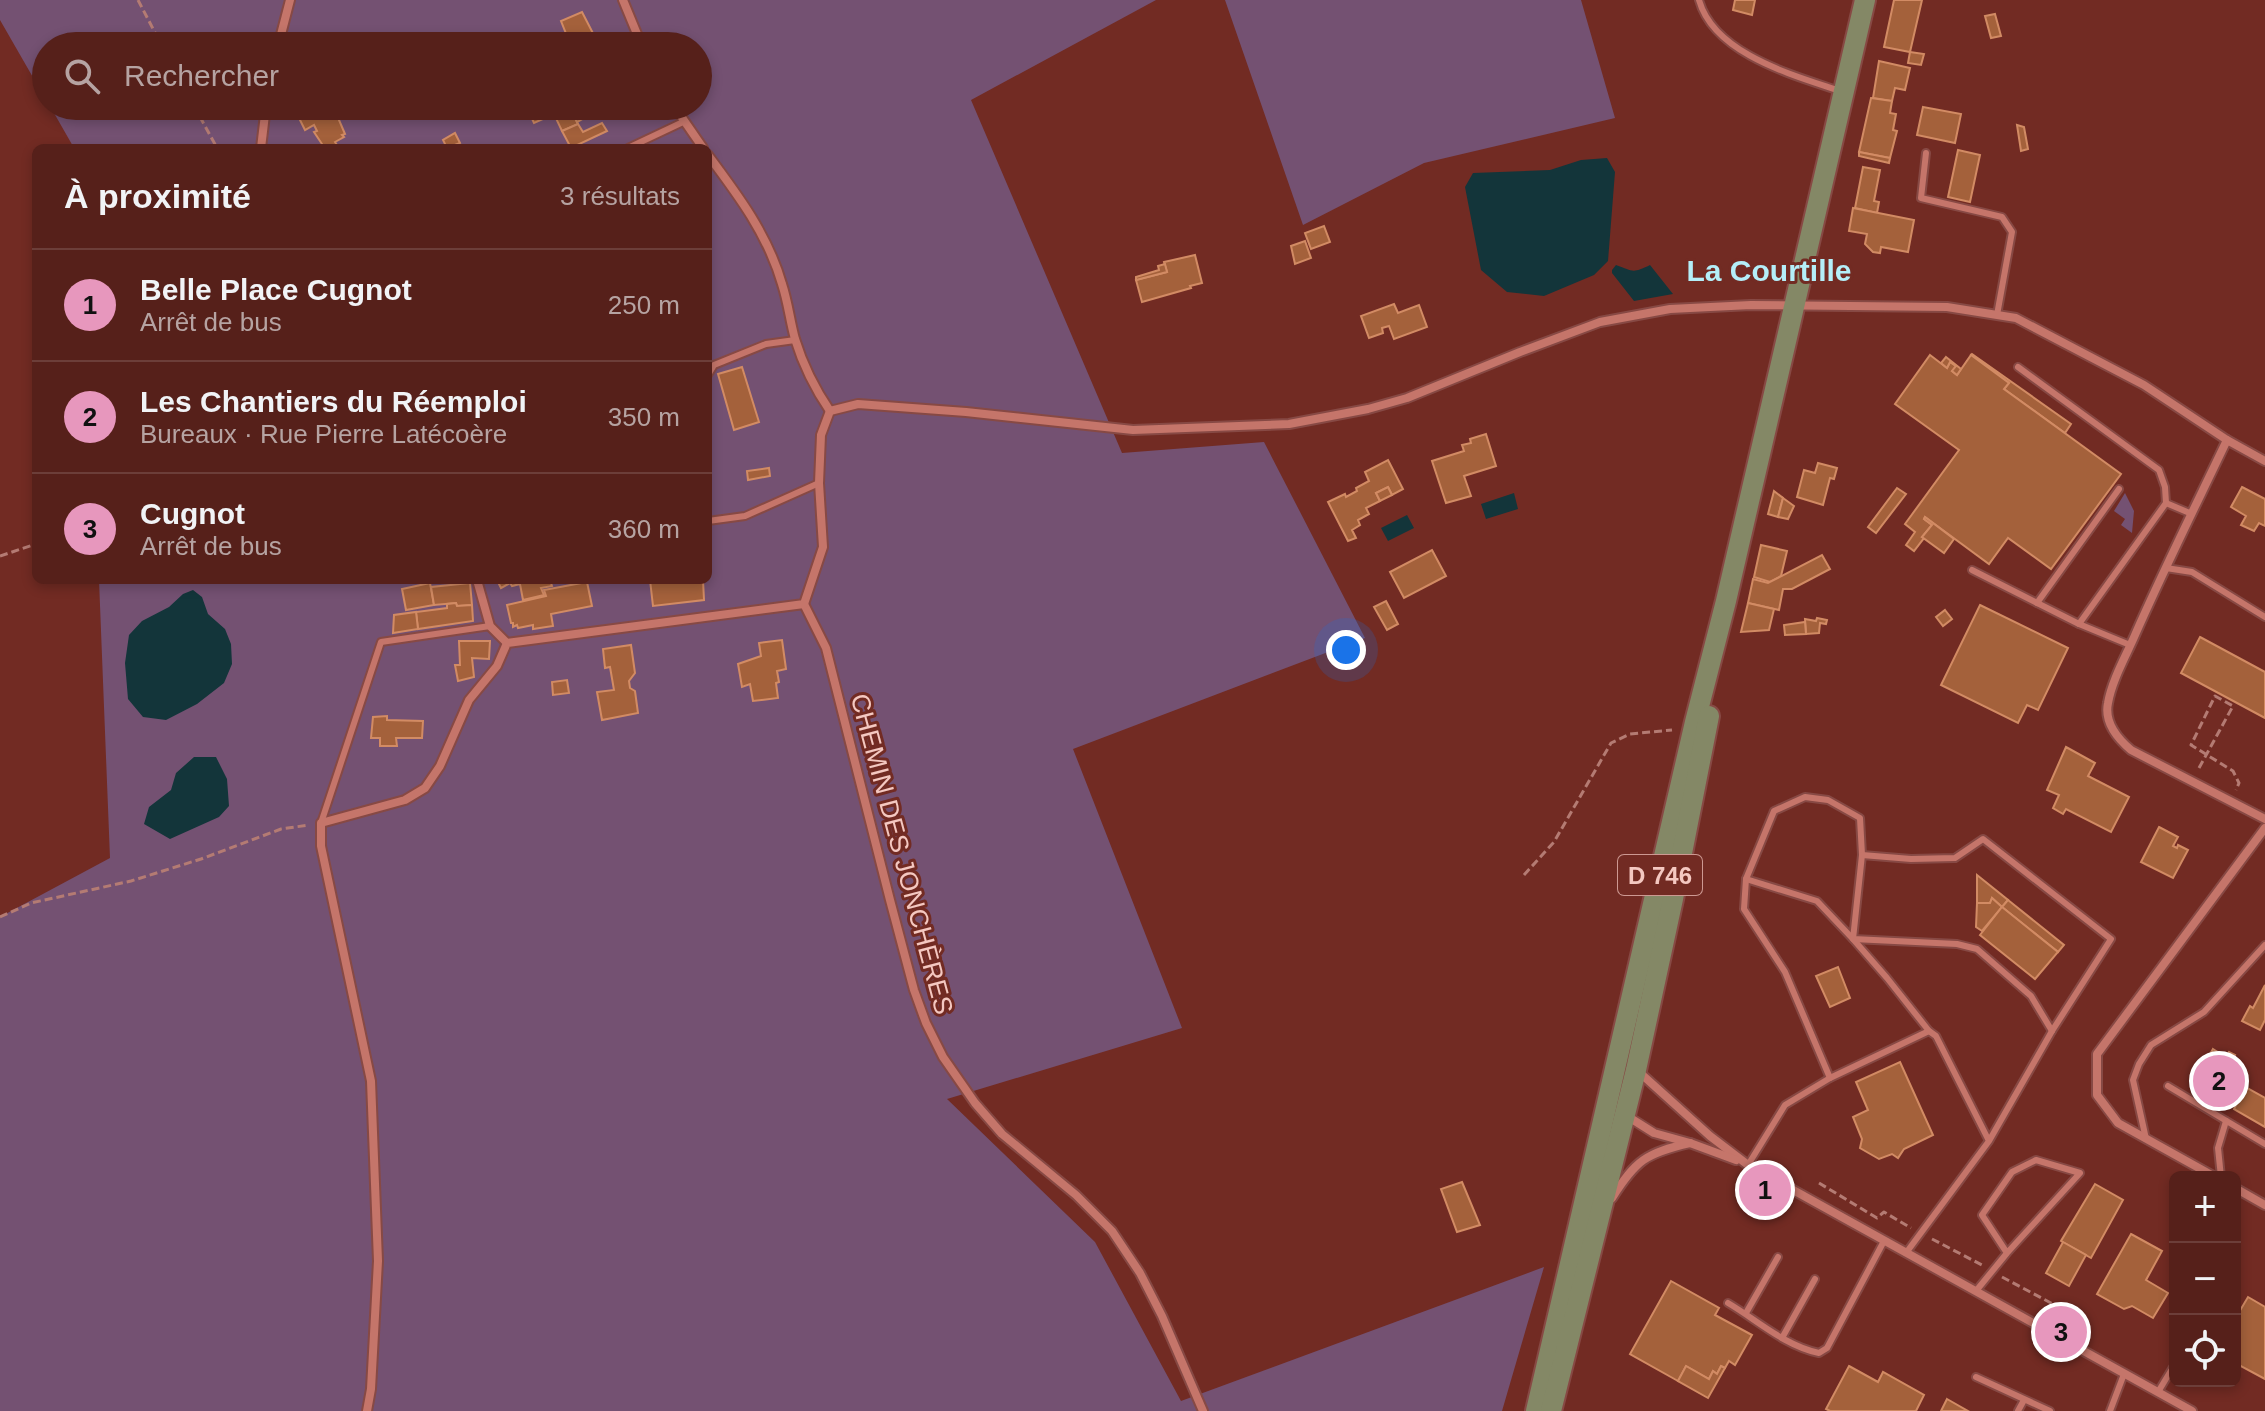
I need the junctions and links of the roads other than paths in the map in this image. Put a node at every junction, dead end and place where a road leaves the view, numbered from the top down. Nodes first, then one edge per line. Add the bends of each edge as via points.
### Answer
1 (290, 0) edge
2 (623, 0) edge
3 (1699, 0) edge
4 (1865, 0) edge
5 (282, 32) edge
6 (636, 32) edge
7 (1843, 92) junction
8 (264, 120) edge
9 (683, 122) joint
10 (261, 144) edge
11 (636, 144) edge
12 (700, 144) edge
13 (1926, 153) dead end
14 (712, 160) edge
15 (1793, 307) junction
16 (1997, 315) junction
17 (795, 340) junction
18 (2018, 367) dead end
19 (712, 368) edge
20 (830, 411) junction
21 (2227, 440) junction
22 (2265, 461) edge
23 (819, 483) junction
24 (2119, 489) dead end
25 (2166, 503) junction
26 (2192, 514) junction
27 (712, 520) edge
28 (2166, 568) junction
29 (1972, 570) dead end
30 (478, 584) edge
31 (1726, 601) junction
32 (2037, 603) junction
33 (804, 604) junction
34 (2265, 617) edge
35 (2079, 624) junction
36 (490, 626) junction
37 (507, 643) junction
38 (2130, 645) junction
39 (2265, 819) edge
40 (321, 823) junction
41 (2265, 828) edge
42 (1862, 855) junction
43 (1746, 879) junction
44 (1656, 892) junction
45 (1853, 939) junction
46 (2265, 945) edge
47 (1929, 1031) junction
48 (2052, 1031) junction
49 (1636, 1070) junction
50 (1830, 1078) junction
51 (2168, 1086) dead end
52 (1620, 1087) junction
53 (1625, 1114) junction
54 (2226, 1121) junction
55 (2146, 1139) junction
56 (1989, 1141) junction
57 (1690, 1143) junction
58 (2265, 1144) edge
59 (1596, 1150) junction
60 (1748, 1165) junction
61 (2204, 1171) edge
62 (2220, 1171) edge
63 (2241, 1191) edge
64 (2265, 1205) edge
65 (1884, 1241) junction
66 (1906, 1253) junction
67 (2007, 1253) junction
68 (1778, 1257) dead end
69 (1815, 1279) dead end
70 (1976, 1291) junction
71 (1728, 1303) dead end
72 (1746, 1313) junction
73 (1782, 1338) junction
74 (2124, 1374) junction
75 (2169, 1374) edge
76 (1976, 1377) dead end
77 (2158, 1392) junction
78 (2024, 1400) junction
79 (367, 1411) edge
80 (1203, 1411) edge
81 (1536, 1411) edge
82 (1552, 1411) edge
83 (2018, 1411) edge
84 (2050, 1411) edge
85 (2110, 1411) edge
86 (2192, 1411) edge

1 - 5 street
2 - 6 street
3 - 7 lane via 1716,31 1739,49 1778,70
4 - 7 main road, D 746
7 - 15 main road, D 746
8 - 10 street
9 - 11 lane
9 - 12 street
13 - 16 lane via 1921,198 2002,217 2012,232
14 - 17 street via 763,236 782,283
15 - 16 street via 1947,307
15 - 20 street via 1670,309 1600,322 1407,398 1289,424 1133,430 858,404
15 - 31 main road, D 746
16 - 21 street via 2016,318 2144,385
17 - 19 lane via 766,344
17 - 20 street
18 - 25 lane via 2159,470
20 - 23 street via 821,435
21 - 22 street
21 - 26 street
23 - 27 lane via 745,516
23 - 33 street via 823,547
24 - 32 lane
25 - 26 lane
25 - 35 lane
26 - 28 street
28 - 34 lane via 2192,572
28 - 38 street
29 - 32 lane
30 - 36 street
31 - 44 main road, D 746
31 - 49 main road, D 746 via 1704,744
32 - 35 lane
33 - 37 street
33 - 80 street, CHEMIN DES JONCHÈRES via 826,648 926,1023 943,1057 1002,1134 1112,1231 1162,1316
35 - 38 lane
36 - 37 street
36 - 40 lane via 381,642
37 - 40 street via 497,666 469,700 425,788 405,800
38 - 39 street via 2107,705 2118,739
40 - 79 street via 321,846 371,1081 378,1261
41 - 55 street via 2097,1054 2097,1095 2118,1123
42 - 43 lane via 1860,818 1828,800 1805,797 1774,811
42 - 45 lane
42 - 48 lane via 1955,858 1983,839 2111,939
43 - 45 lane via 1817,901
43 - 50 lane via 1744,909 1785,972
44 - 52 street via 1651,960
44 - 59 main road, D 746
45 - 47 lane
45 - 48 lane via 1977,949 2031,996
46 - 55 lane via 2204,1012 2151,1045 2139,1064 2133,1080
47 - 50 lane
47 - 56 lane
48 - 56 lane
49 - 52 street
49 - 53 main road, D 746
49 - 60 street
50 - 60 lane via 1785,1105
51 - 54 lane
52 - 53 street
52 - 59 street via 1614,1117
53 - 57 street via 1654,1133
53 - 82 main road, D 746
54 - 58 lane
54 - 62 lane via 2218,1148
55 - 61 street
56 - 66 lane
57 - 60 street
57 - 82 street via 1644,1157 1611,1200 1597,1270
59 - 81 main road, D 746
60 - 65 street
63 - 64 street
65 - 66 street
65 - 73 lane via 1827,1348 1808,1351
66 - 70 street
67 - 67 lane via 2070,1184 2080,1173 2036,1160 2012,1172 1982,1215
67 - 70 lane
68 - 72 lane
69 - 73 lane
70 - 74 street
71 - 72 lane
72 - 73 lane
74 - 77 street
74 - 85 lane
75 - 77 lane
76 - 78 lane
77 - 86 street
78 - 83 lane
78 - 84 lane

